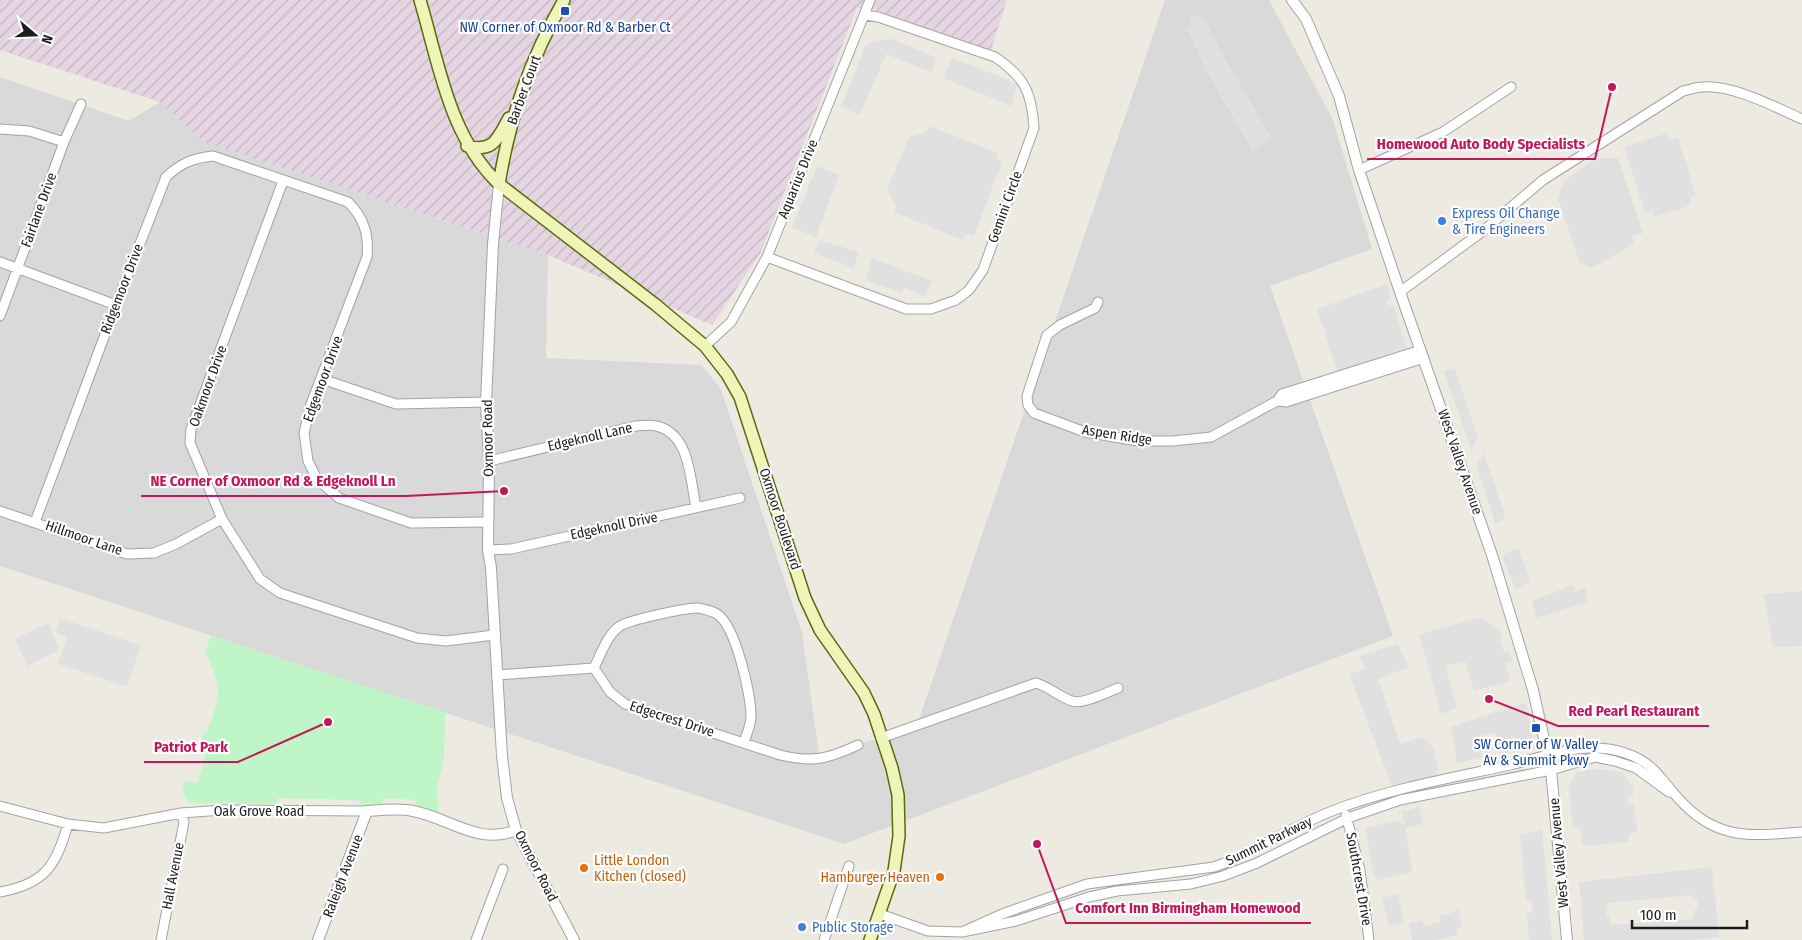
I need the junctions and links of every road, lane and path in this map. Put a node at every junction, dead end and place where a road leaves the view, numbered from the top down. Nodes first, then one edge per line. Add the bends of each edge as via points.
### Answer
1 (420, 0) edge
2 (564, 0) edge
3 (870, 0) edge
4 (1292, 0) edge
5 (864, 15) junction
6 (1510, 87) dead end
7 (81, 104) dead end
8 (515, 108) junction
9 (1802, 119) edge
10 (0, 129) edge
11 (64, 142) junction
12 (467, 146) junction
13 (1360, 170) junction
14 (283, 181) junction
15 (499, 184) junction
16 (767, 257) junction
17 (0, 262) edge
18 (17, 269) junction
19 (1400, 292) junction
20 (1098, 302) dead end
21 (116, 305) junction
22 (0, 316) edge
23 (705, 346) junction
24 (1422, 354) junction
25 (322, 379) junction
26 (486, 402) junction
27 (489, 460) junction
28 (740, 498) dead end
29 (696, 507) junction
30 (0, 511) edge
31 (222, 518) junction
32 (35, 522) junction
33 (488, 522) junction
34 (488, 550) junction
35 (494, 635) junction
36 (594, 668) junction
37 (497, 675) junction
38 (1118, 688) dead end
39 (881, 738) junction
40 (744, 743) junction
41 (858, 744) dead end
42 (1548, 755) junction
43 (1551, 770) junction
44 (1678, 798) junction
45 (0, 806) edge
46 (1341, 809) junction
47 (367, 812) junction
48 (181, 813) junction
49 (1348, 818) junction
50 (68, 824) junction
51 (516, 830) junction
52 (1802, 832) edge
53 (850, 866) dead end
54 (503, 869) dead end
55 (0, 892) edge
56 (880, 914) junction
57 (962, 932) junction
58 (161, 940) edge
59 (318, 940) edge
60 (476, 940) edge
61 (574, 940) edge
62 (824, 940) edge
63 (870, 940) edge
64 (1369, 940) edge
65 (1567, 940) edge

1 - 12 main road via 451,110
2 - 8 main road, Barber Court via 547,30
3 - 5 street, Aquarius Drive
4 - 13 street, West Valley Avenue via 1306,19 1339,96
5 - 16 street, Aquarius Drive
5 - 16 street, Gemini Circle via 995,57 1010,67 1026,86 1032,104 1034,128 982,270 969,290 956,300 930,309 906,309
6 - 13 street via 1443,132
7 - 11 street, Fairlane Drive
8 - 12 main road via 496,141 487,148
8 - 15 main road, Barber Court
9 - 19 street via 1722,88 1702,87 1683,91 1543,180 1480,233
10 - 11 street via 29,131
11 - 18 street, Fairlane Drive
12 - 15 main road
13 - 19 street, West Valley Avenue
14 - 21 street, Ridgemoor Drive via 213,156 194,158 180,164 166,177
14 - 25 street, Edgemoor Drive via 348,202 366,227 367,257
14 - 31 street, Oakmoor Drive via 191,429 190,443
15 - 23 main road, Oxmoor Boulevard
15 - 26 street, Oxmoor Road
16 - 23 street, Aquarius Drive via 731,322
17 - 18 street
18 - 21 street
18 - 22 street, Fairlane Drive
19 - 24 street, West Valley Avenue
20 - 24 street, Aspen Ridge via 1095,308 1060,325 1048,335 1027,396 1028,404 1034,413 1085,432 1138,441 1211,437 1277,401 1282,394 1301,392
21 - 32 street, Ridgemoor Drive
23 - 39 main road, Oxmoor Boulevard via 740,397 805,598 820,630 864,693
24 - 42 street, West Valley Avenue via 1492,555 1539,712
25 - 26 street via 396,404
25 - 33 street, Edgemoor Drive via 311,404 304,433 308,461 317,478 339,498 411,523
26 - 27 street, Oxmoor Road
27 - 29 street, Edgeknoll Lane via 636,426 655,426 668,431 679,441 685,454
27 - 33 street, Oxmoor Road
28 - 29 street, Edgeknoll Drive
29 - 34 street, Edgeknoll Drive via 511,549
30 - 32 street, Hillmoor Lane
31 - 32 street, Hillmoor Lane via 154,553 127,554
31 - 35 street, Oakmoor Drive via 260,579 280,593 417,638 446,641
33 - 34 street, Oxmoor Road
34 - 35 street, Oxmoor Road via 492,568
35 - 37 street, Oxmoor Road
36 - 37 street
36 - 40 street, Edgecrest Drive via 610,692 624,704
36 - 40 street via 610,636 621,626 697,608 716,614 727,624 732,635 750,698 751,719
37 - 51 street, Oxmoor Road via 507,798
38 - 39 street via 1073,702 1036,683
39 - 56 main road, Oxmoor Boulevard via 898,794 899,836 894,872
40 - 41 street, Edgecrest Drive via 806,760 820,760
42 - 43 street, West Valley Avenue
42 - 44 street, Summit Parkway via 1590,748 1623,752 1658,772
42 - 46 street, Summit Parkway via 1397,791
43 - 44 street, Summit Parkway via 1595,757 1615,761 1636,768
43 - 49 street, Summit Parkway via 1400,800
43 - 65 street, West Valley Avenue
44 - 52 street via 1698,818 1730,833 1752,836
45 - 50 street, Oak Grove Road
46 - 49 street
46 - 57 street, Summit Parkway via 1214,867 1087,884
47 - 48 street, Oak Grove Road via 223,810
47 - 51 street, Oak Grove Road via 414,811 485,836 504,835
47 - 59 street, Raleigh Avenue
48 - 50 street, Oak Grove Road via 104,828
48 - 58 street, Hall Avenue via 184,822
49 - 57 street, Summit Parkway via 1223,876 1191,884 1117,891 1016,922
49 - 64 street, Southcrest Drive via 1360,870
50 - 55 street via 60,852 46,871 20,888
51 - 61 street, Oxmoor Road
53 - 62 street
54 - 60 street
56 - 57 street, Summit Parkway via 928,931
56 - 63 main road, Oxmoor Boulevard

